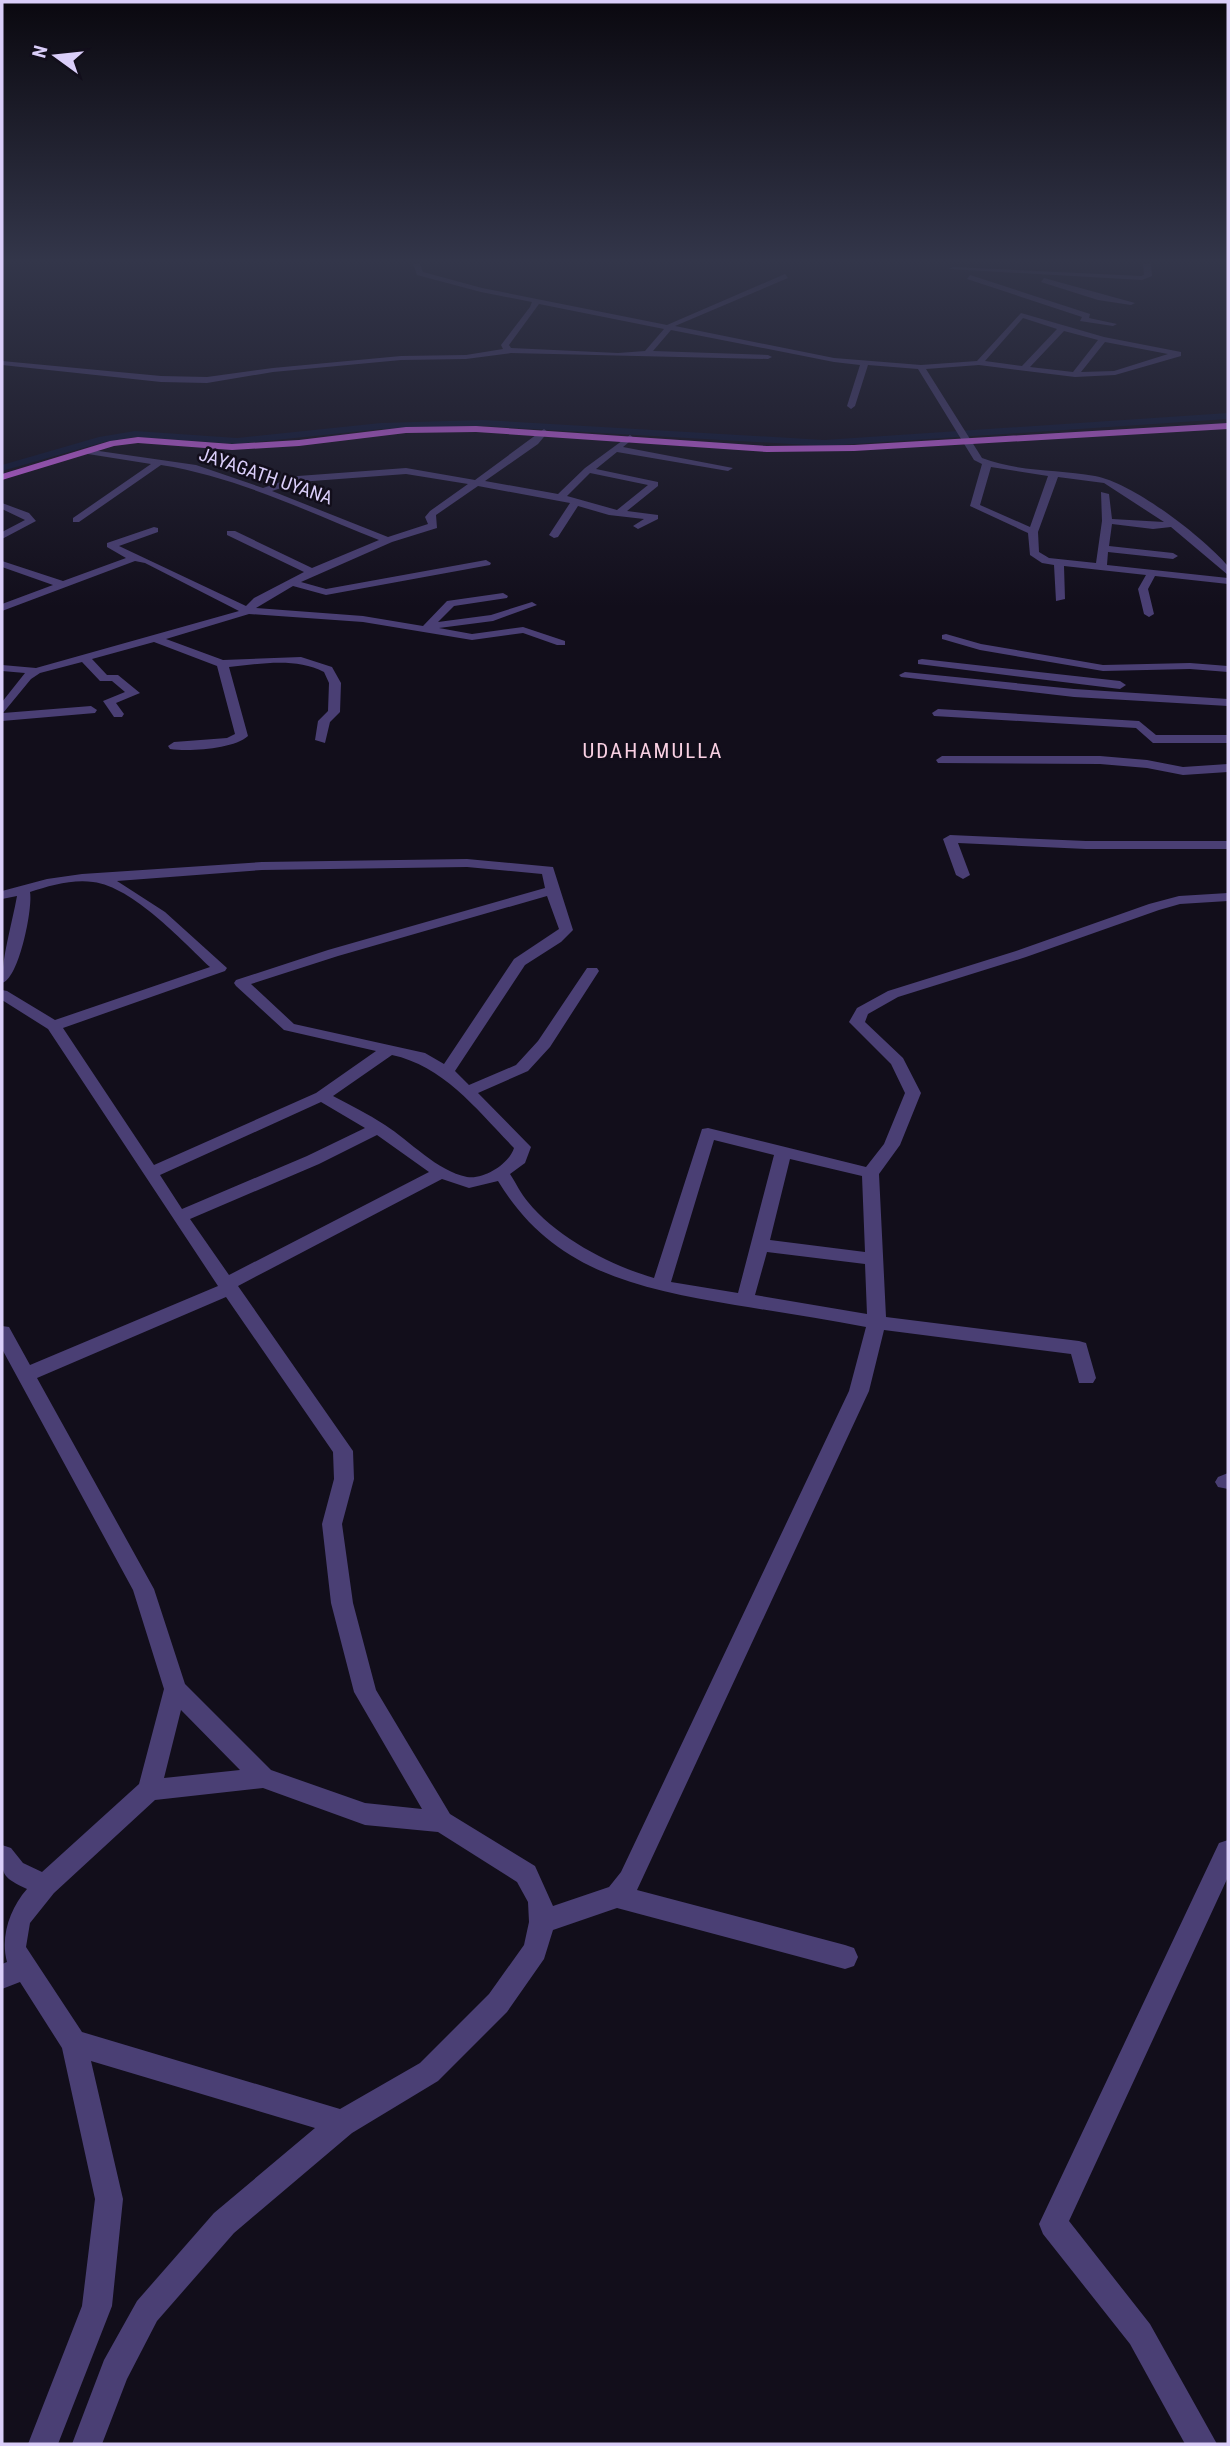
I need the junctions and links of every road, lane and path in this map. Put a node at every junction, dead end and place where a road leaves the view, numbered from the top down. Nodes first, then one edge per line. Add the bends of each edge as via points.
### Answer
1 (153, 378) edge
2 (219, 378) edge
3 (860, 378) edge
4 (929, 378) edge
5 (851, 407) dead end
6 (1228, 426) edge
7 (544, 432) junction
8 (630, 438) junction
9 (969, 440) junction
10 (616, 449) junction
11 (88, 451) junction
12 (160, 462) junction
13 (987, 464) junction
14 (728, 468) dead end
15 (588, 470) junction
16 (1054, 473) junction
17 (2, 477) edge
18 (474, 483) junction
19 (264, 491) junction
20 (1104, 494) dead end
21 (559, 497) junction
22 (576, 502) junction
23 (2, 507) edge
24 (619, 513) junction
25 (76, 520) dead end
26 (1107, 521) junction
27 (1172, 524) junction
28 (638, 526) dead end
29 (153, 530) dead end
30 (1032, 532) junction
31 (230, 533) dead end
32 (554, 535) dead end
33 (2, 537) edge
34 (388, 540) junction
35 (1103, 548) junction
36 (1173, 556) dead end
37 (134, 558) junction
38 (486, 563) dead end
39 (2, 564) edge
40 (1059, 564) junction
41 (1101, 568) junction
42 (312, 572) junction
43 (1228, 572) edge
44 (1152, 573) junction
45 (1228, 581) edge
46 (289, 582) junction
47 (61, 584) junction
48 (503, 596) dead end
49 (1060, 599) dead end
50 (532, 605) dead end
51 (2, 608) edge
52 (247, 611) junction
53 (1149, 614) dead end
54 (423, 626) junction
55 (946, 637) dead end
56 (156, 639) junction
57 (561, 643) dead end
58 (86, 659) junction
59 (922, 662) dead end
60 (222, 664) junction
61 (2, 668) edge
62 (1228, 669) edge
63 (36, 671) junction
64 (905, 676) dead end
65 (1228, 693) edge
66 (1228, 703) edge
67 (2, 710) edge
68 (91, 710) dead end
69 (937, 713) dead end
70 (118, 714) dead end
71 (2, 717) edge
72 (1228, 739) edge
73 (321, 740) dead end
74 (174, 746) dead end
75 (942, 760) dead end
76 (1228, 768) edge
77 (1228, 845) edge
78 (963, 875) dead end
79 (94, 878) junction
80 (22, 890) junction
81 (551, 890) junction
82 (2, 895) edge
83 (1228, 897) edge
84 (220, 968) junction
85 (592, 971) dead end
86 (2, 979) edge
87 (242, 983) junction
88 (2, 994) edge
89 (54, 1026) junction
90 (390, 1049) junction
91 (447, 1072) junction
92 (469, 1091) junction
93 (322, 1096) junction
94 (379, 1128) junction
95 (783, 1152) junction
96 (442, 1172) junction
97 (151, 1173) junction
98 (501, 1174) junction
99 (870, 1174) junction
100 (179, 1217) junction
101 (760, 1245) junction
102 (874, 1259) junction
103 (228, 1286) junction
104 (661, 1286) junction
105 (745, 1300) junction
106 (877, 1322) junction
107 (2, 1332) edge
108 (27, 1374) junction
109 (1086, 1378) dead end
110 (175, 1689) junction
111 (263, 1778) junction
112 (149, 1790) junction
113 (442, 1822) junction
114 (2, 1856) edge
115 (1227, 1860) edge
116 (45, 1885) junction
117 (617, 1896) junction
118 (542, 1922) junction
119 (845, 1957) dead end
120 (13, 1972) edge
121 (74, 2043) junction
122 (342, 2123) junction
123 (43, 2444) edge
124 (87, 2444) edge
125 (1202, 2444) edge

1 - 2 street
3 - 5 street
4 - 9 street
6 - 9 main road
7 - 8 main road
7 - 11 main road via 406,430 232,447 138,440
7 - 18 street
8 - 9 main road via 767,449
8 - 10 street
9 - 13 street via 979,460
10 - 14 street
10 - 15 street
11 - 12 street, JAYAGATH UYANA
11 - 17 main road
12 - 19 street, JAYAGATH UYANA via 196,468
12 - 25 street
13 - 16 street
13 - 30 street via 975,506
15 - 21 street
15 - 24 street via 655,484
16 - 27 street via 1115,483
16 - 30 street
18 - 19 street via 406,471 298,480
18 - 21 street
18 - 34 street via 433,513 433,526
19 - 34 street, JAYAGATH UYANA
20 - 26 street
21 - 22 street
22 - 24 street
22 - 32 street
23 - 33 street via 26,514 31,521
24 - 28 street via 655,517
26 - 27 street
26 - 35 street
27 - 43 street via 1207,549
29 - 37 street via 111,545
30 - 40 street via 1034,553
31 - 42 street
34 - 42 street
35 - 36 street
35 - 41 street
37 - 47 street
37 - 52 street
38 - 46 street via 326,592
39 - 47 street
40 - 41 street
40 - 49 street
41 - 44 street
42 - 46 street
44 - 45 street
44 - 53 street via 1143,589
46 - 52 street
47 - 51 street
48 - 54 street via 451,603
50 - 54 street via 493,618
52 - 54 street
52 - 56 street
54 - 57 street via 472,637 523,630
55 - 62 street via 1103,668
56 - 58 street
56 - 60 street
58 - 63 street
58 - 70 street via 104,679 114,677 134,693 109,701
59 - 65 street via 1159,690
60 - 73 street via 313,661 328,669 335,680 334,712 324,721
60 - 74 street via 242,736 229,742
61 - 63 street
63 - 67 street
64 - 66 street
68 - 71 street
69 - 72 street via 1139,725 1153,739
75 - 76 street via 1100,760 1184,771
77 - 78 street via 950,839
79 - 80 street
79 - 81 street via 262,866 467,863 548,870
79 - 84 street via 134,895
80 - 82 street
80 - 86 street via 15,950
81 - 87 street
81 - 91 street via 566,930 519,962
83 - 99 street via 1179,900 1154,907 892,994 862,1011 858,1022 863,1032 904,1069 913,1093 892,1145
84 - 87 street
84 - 89 street
85 - 92 street via 544,1044 522,1068
87 - 90 street via 289,1027
88 - 89 street
89 - 97 street
90 - 91 street via 419,1056
90 - 93 street
91 - 92 street
92 - 98 street via 523,1147 519,1159
93 - 94 street
93 - 97 street
94 - 96 street
94 - 100 street
95 - 99 street
95 - 101 street
95 - 104 street via 708,1133
96 - 98 street via 465,1182 482,1182
96 - 103 street
97 - 100 street
98 - 104 street via 522,1207 553,1234 591,1260
99 - 102 street
100 - 103 street
101 - 102 street
101 - 105 street
102 - 106 street
103 - 108 street
103 - 113 street via 343,1451 344,1479 332,1524 342,1603 365,1692
104 - 105 street
105 - 106 street
106 - 109 street via 1079,1348
106 - 117 street via 859,1391 630,1880
107 - 108 street
108 - 110 street via 143,1589
110 - 111 street
110 - 112 street
111 - 112 street
111 - 113 street via 365,1814
112 - 116 street
113 - 118 street via 526,1874 540,1901
114 - 116 street via 14,1871
115 - 125 street via 1053,2224 1140,2334
116 - 120 street via 18,1918
117 - 118 street
117 - 119 street
118 - 122 street via 535,1950 498,2003 429,2072
120 - 121 street
121 - 122 street
121 - 123 street via 109,2199 97,2306
122 - 124 street via 224,2223 147,2311 115,2371

